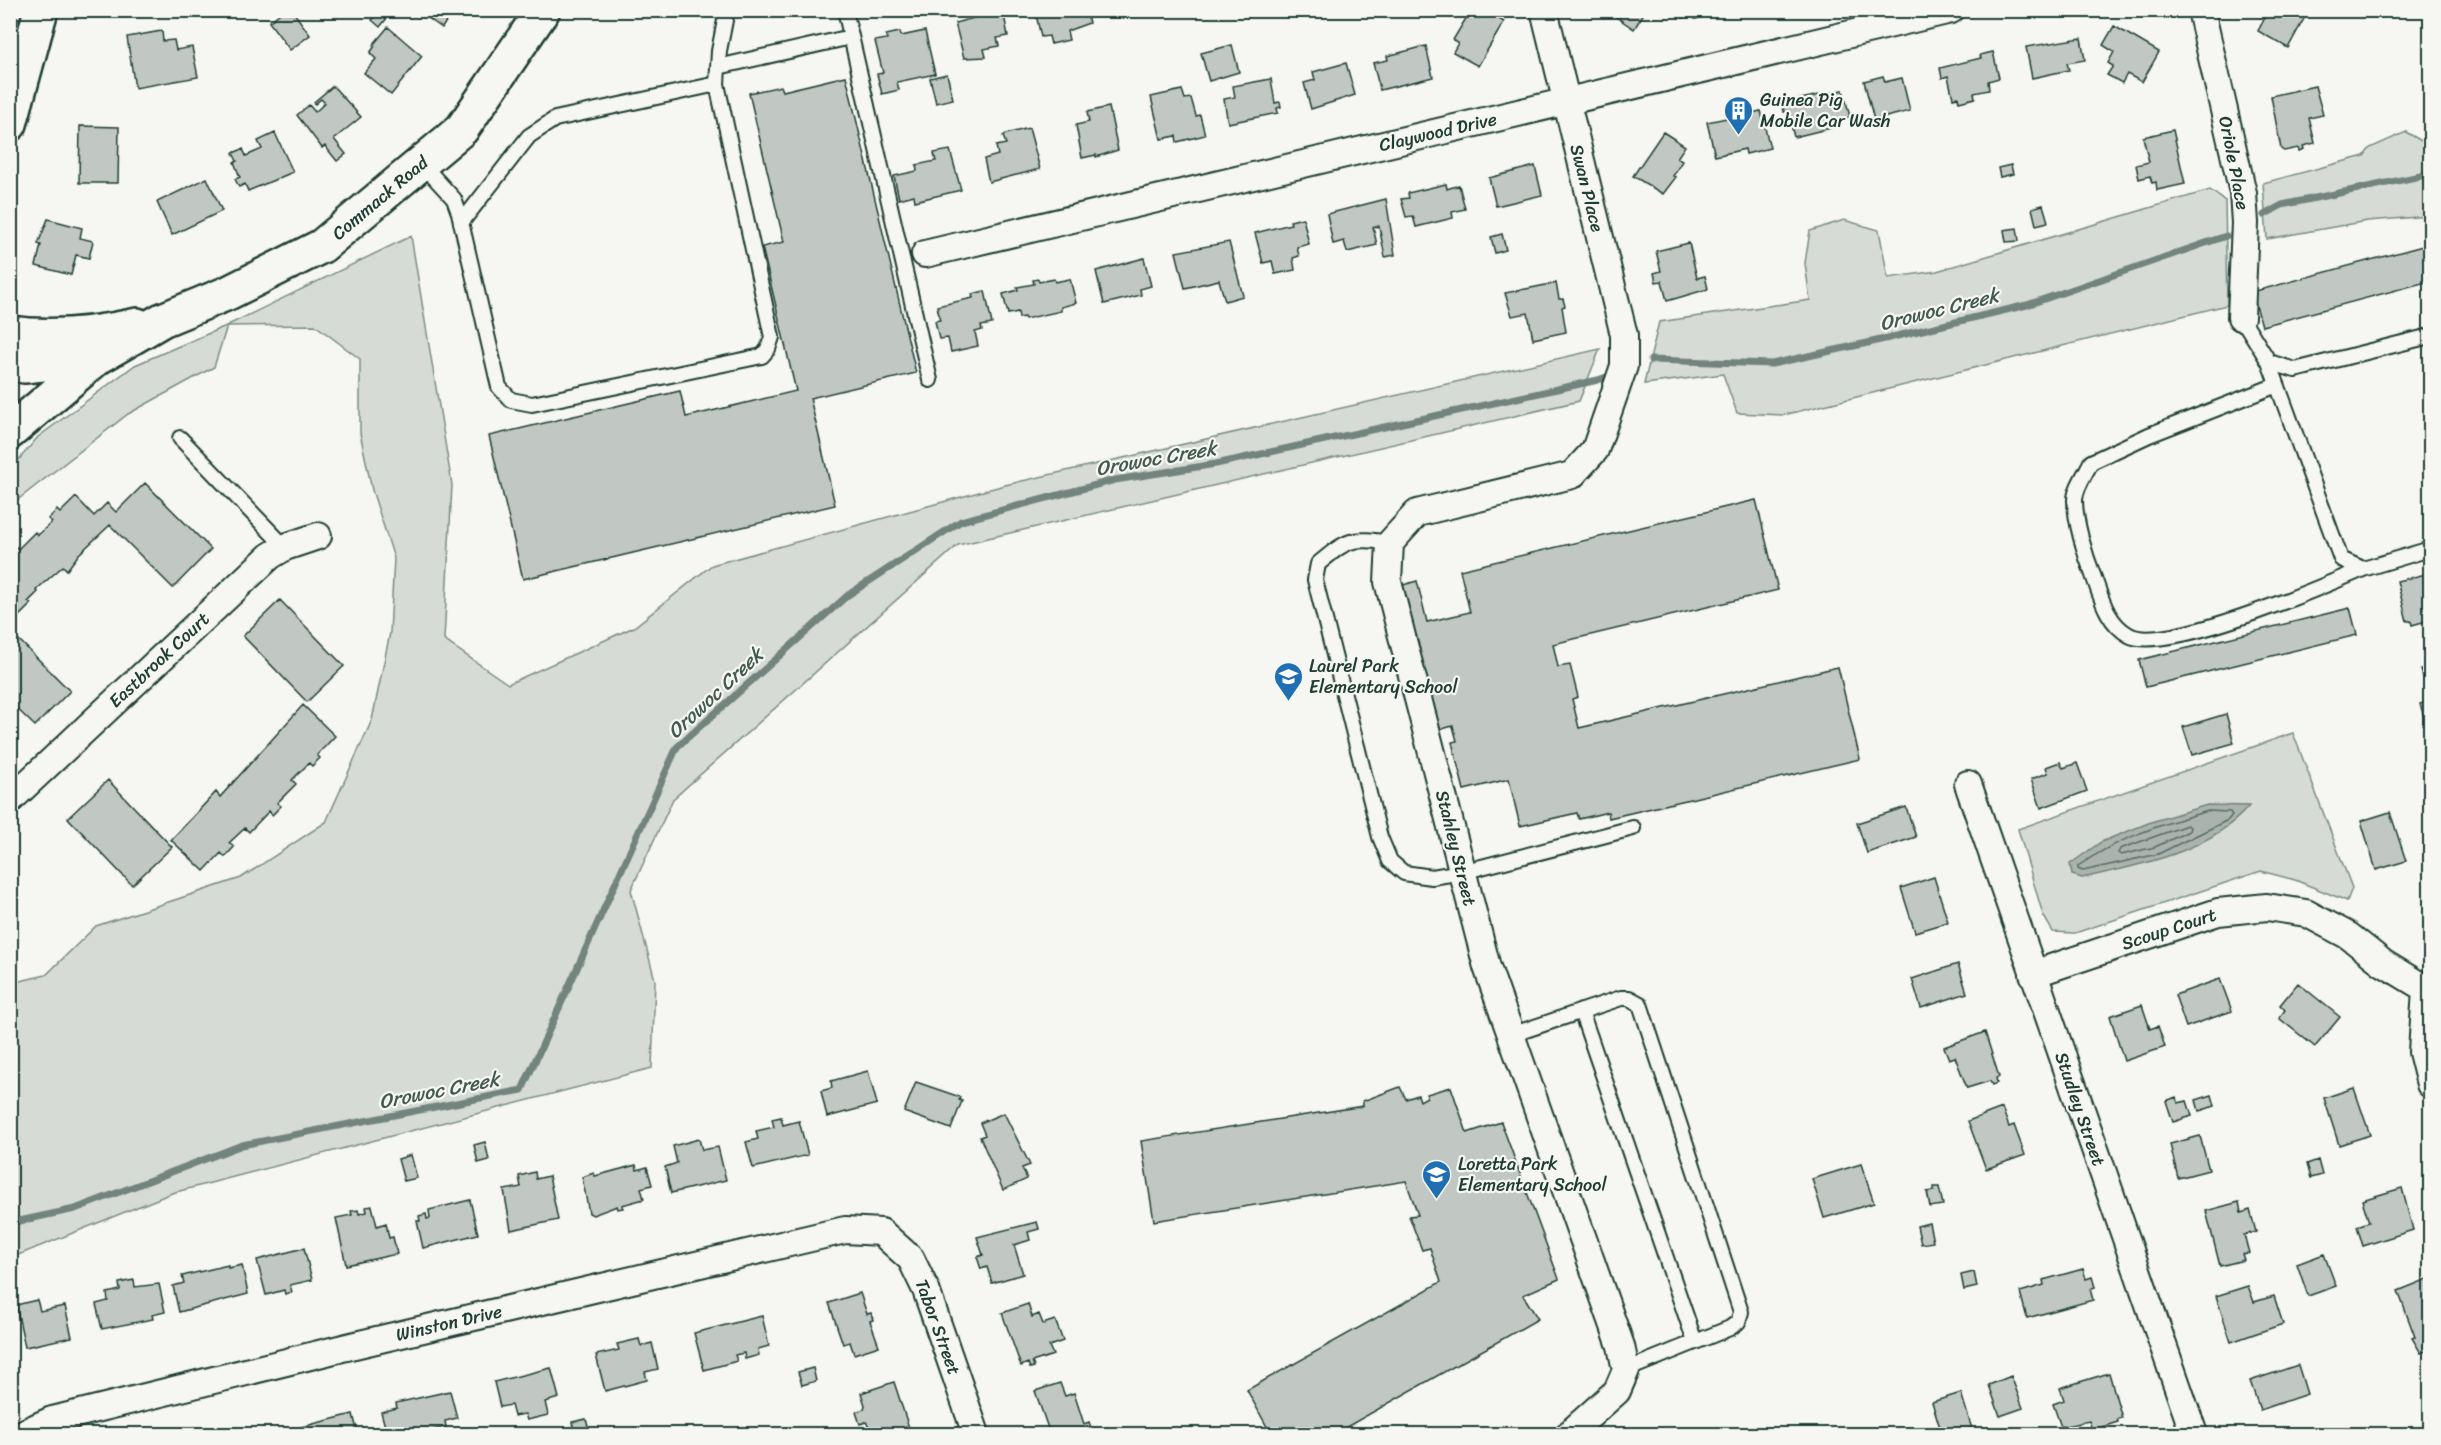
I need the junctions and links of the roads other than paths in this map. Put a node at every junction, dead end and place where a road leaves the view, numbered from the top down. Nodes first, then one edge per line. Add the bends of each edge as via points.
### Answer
1 (41, 10) edge
2 (543, 10) edge
3 (727, 10) edge
4 (844, 10) edge
5 (1544, 10) edge
6 (1950, 10) edge
7 (2201, 10) edge
8 (851, 37) junction
9 (718, 67) junction
10 (717, 84) junction
11 (1566, 101) junction
12 (10, 124) edge
13 (421, 163) junction
14 (461, 223) junction
15 (925, 254) dead end
16 (2241, 317) joint
17 (162, 320) junction
18 (10, 333) edge
19 (2430, 336) edge
20 (97, 358) junction
21 (2269, 362) junction
22 (10, 363) edge
23 (930, 380) dead end
24 (2277, 385) junction
25 (10, 432) edge
26 (180, 438) dead end
27 (318, 536) dead end
28 (1390, 543) junction
29 (285, 546) junction
30 (2430, 549) edge
31 (2363, 569) junction
32 (1968, 784) dead end
33 (10, 800) edge
34 (1633, 828) dead end
35 (1462, 872) junction
36 (2033, 974) junction
37 (2428, 989) edge
38 (1581, 1011) junction
39 (1511, 1035) junction
40 (2430, 1084) edge
41 (881, 1232) joint
42 (1695, 1342) junction
43 (1626, 1370) junction
44 (21, 1434) edge
45 (976, 1434) edge
46 (1569, 1434) edge
47 (2194, 1434) edge

1 - 12 street
2 - 13 street, Commack Road via 462,129
3 - 9 lane
4 - 8 lane
5 - 11 street, Swan Place
6 - 11 street, Claywood Drive
7 - 16 street, Oriole Place via 2243,193 2246,223
8 - 9 lane
8 - 23 lane
9 - 10 lane
10 - 14 lane via 555,119 529,136
10 - 14 lane via 772,337 762,356 532,404 511,400 499,387
11 - 15 street, Claywood Drive
11 - 28 street, Swan Place via 1624,335 1624,366 1595,450 1572,475 1417,513
13 - 14 lane via 454,199
13 - 17 street, Commack Road via 322,246 228,293
16 - 21 lane
17 - 18 street, Commack Road via 100,333
17 - 20 street, Commack Road
19 - 21 lane via 2295,370
20 - 22 street, Commack Road via 24,366
20 - 25 street
21 - 24 lane
24 - 31 lane via 2341,559
24 - 31 lane via 2160,430 2091,462 2075,498 2085,556 2108,615 2130,636 2176,636 2299,597
26 - 29 lane
27 - 29 street, Eastbrook Court
28 - 35 street, Stahley Street via 1388,582
28 - 35 lane via 1359,538 1341,544 1318,564 1315,580 1380,837 1390,861 1404,873 1432,877
29 - 33 street, Eastbrook Court via 256,568
30 - 31 lane
32 - 36 street, Studley Street
34 - 35 lane
35 - 39 street, Stahley Street via 1487,967
36 - 37 street, Scoup Court via 2218,912 2266,907 2306,913 2349,936 2383,963
36 - 47 street, Studley Street
37 - 40 street via 2422,1052
38 - 39 lane
38 - 42 lane
38 - 42 lane via 1621,998 1640,1005 1741,1312 1738,1322 1730,1328
39 - 43 street, Stahley Street via 1621,1346
41 - 44 street, Winston Drive via 844,1230 52,1420
41 - 45 street, Tabor Street via 911,1259 926,1290
42 - 43 lane
43 - 46 street via 1617,1391

